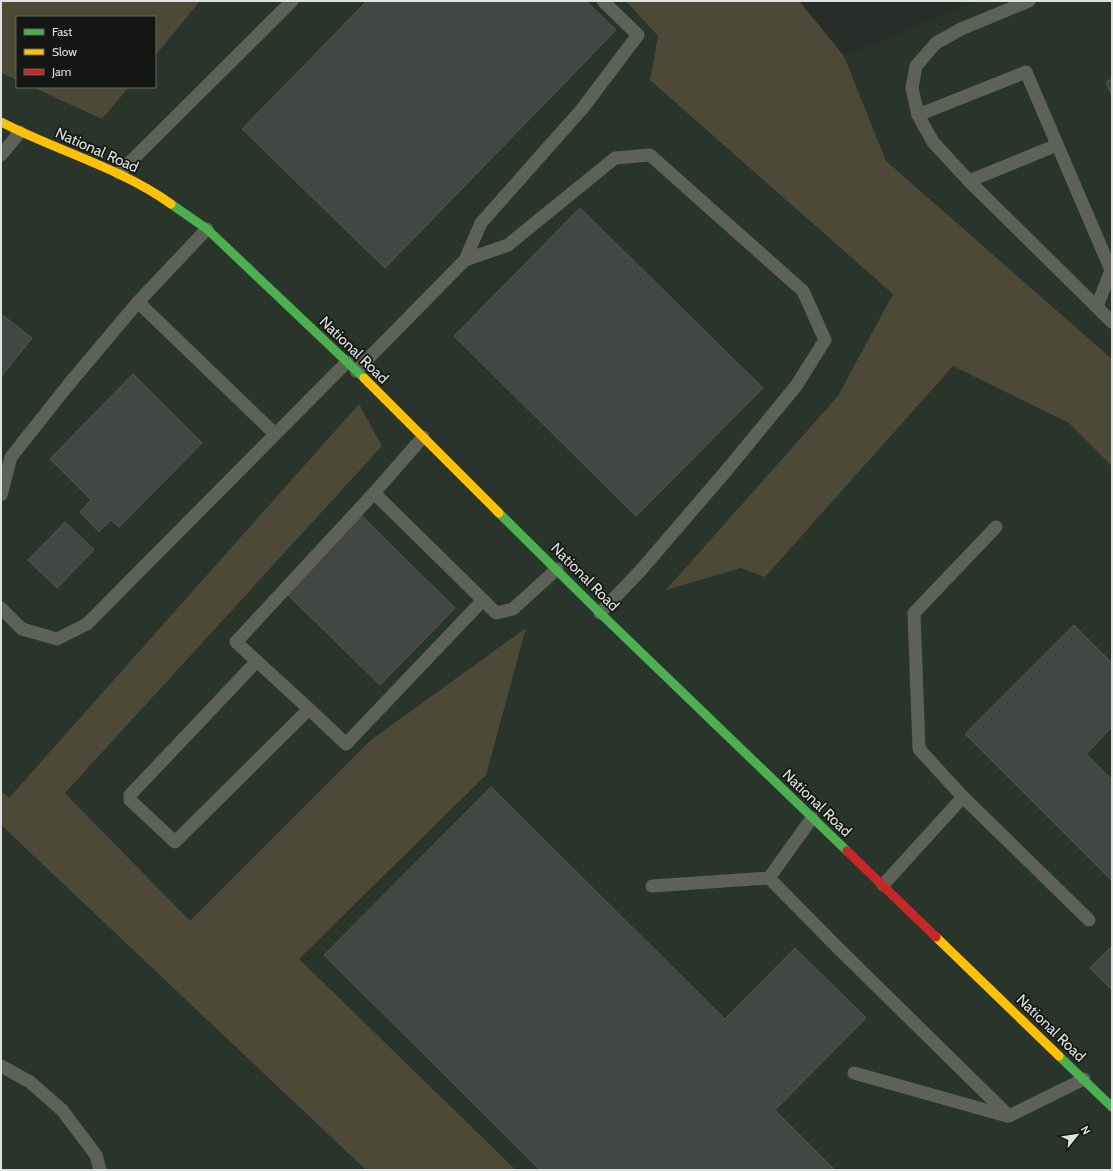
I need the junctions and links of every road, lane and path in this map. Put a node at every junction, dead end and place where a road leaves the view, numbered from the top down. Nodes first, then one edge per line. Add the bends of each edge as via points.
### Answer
1 (292, 1) edge
2 (603, 1) edge
3 (1029, 1) edge
4 (918, 115) junction
5 (1, 122) edge
6 (20, 132) junction
7 (1057, 145) junction
8 (1, 155) edge
9 (119, 173) junction
10 (969, 181) junction
11 (207, 229) junction
12 (465, 260) junction
13 (138, 302) junction
14 (1097, 307) junction
15 (1112, 322) edge
16 (351, 366) junction
17 (275, 434) junction
18 (424, 437) junction
19 (374, 494) junction
20 (1, 495) edge
21 (996, 527) dead end
22 (557, 569) junction
23 (483, 600) junction
24 (1, 608) edge
25 (600, 613) junction
26 (257, 661) junction
27 (309, 709) junction
28 (963, 797) junction
29 (812, 818) junction
30 (769, 878) junction
31 (883, 885) junction
32 (652, 886) dead end
33 (1090, 920) dead end
34 (1, 1066) edge
35 (854, 1073) dead end
36 (1084, 1079) junction
37 (1112, 1107) edge
38 (1009, 1116) junction
39 (100, 1170) edge

1 - 9 lane
2 - 12 lane via 638,35 582,109 481,223
3 - 4 lane via 961,29 936,43 916,66 912,88
4 - 7 lane via 1026,72
4 - 10 lane via 933,142
5 - 6 street, National Road
6 - 8 lane
6 - 9 street, National Road
7 - 10 lane
7 - 14 lane via 1111,270
9 - 11 street, National Road via 153,191
10 - 14 lane
11 - 13 lane
11 - 16 street, National Road
12 - 16 lane
12 - 25 lane via 508,245 615,158 650,155 803,291 825,340 796,386 726,471 641,570
13 - 17 lane
13 - 20 lane via 68,384 11,457
14 - 15 lane
16 - 17 lane
16 - 18 street, National Road
17 - 24 lane via 87,624 57,639 22,629
18 - 19 lane
18 - 22 street, National Road
19 - 23 lane
19 - 26 lane via 236,642
21 - 28 lane via 914,613 919,749
22 - 23 lane via 513,608 496,613
22 - 25 street, National Road
23 - 27 lane via 346,744
25 - 29 street, National Road
26 - 27 lane
26 - 27 lane via 130,795 130,800 175,842
28 - 31 lane
28 - 33 lane
29 - 30 lane
29 - 31 street, National Road
30 - 32 lane
30 - 38 lane
31 - 36 street, National Road
34 - 39 lane via 30,1082 62,1110 96,1155
35 - 38 lane
36 - 37 street, National Road
36 - 38 lane

